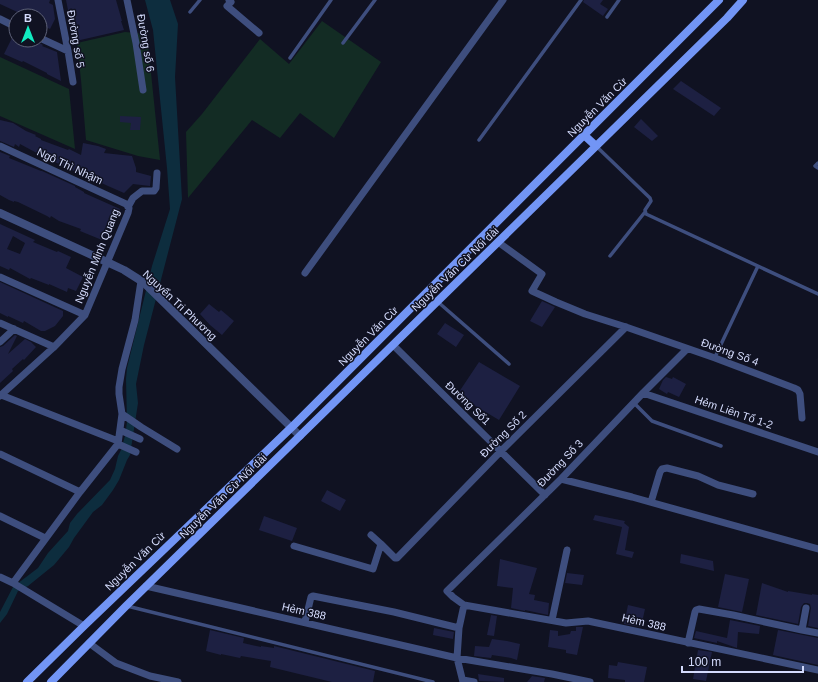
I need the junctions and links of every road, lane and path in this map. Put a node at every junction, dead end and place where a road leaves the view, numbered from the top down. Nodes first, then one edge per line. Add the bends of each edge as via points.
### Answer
1 (58, 0) edge
2 (127, 0) edge
3 (200, 0) edge
4 (229, 0) edge
5 (331, 0) edge
6 (375, 0) edge
7 (503, 0) edge
8 (581, 0) edge
9 (619, 0) edge
10 (719, 0) edge
11 (743, 0) edge
12 (190, 12) dead end
13 (607, 17) dead end
14 (259, 33) dead end
15 (48, 42) edge
16 (343, 43) dead end
17 (68, 51) junction
18 (290, 58) dead end
19 (73, 82) dead end
20 (142, 90) dead end
21 (584, 135) junction
22 (479, 140) dead end
23 (0, 146) edge
24 (596, 146) junction
25 (818, 162) edge
26 (818, 168) edge
27 (157, 173) dead end
28 (128, 208) junction
29 (645, 212) junction
30 (0, 213) edge
31 (498, 242) junction
32 (610, 256) dead end
33 (107, 262) junction
34 (758, 266) junction
35 (305, 273) dead end
36 (0, 277) edge
37 (142, 281) junction
38 (818, 294) edge
39 (437, 302) junction
40 (85, 315) junction
41 (0, 323) edge
42 (626, 327) junction
43 (14, 329) junction
44 (0, 342) edge
45 (393, 345) junction
46 (54, 347) junction
47 (687, 349) junction
48 (715, 358) junction
49 (509, 364) dead end
50 (643, 393) junction
51 (1, 395) edge
52 (634, 403) junction
53 (123, 415) junction
54 (802, 418) dead end
55 (292, 427) junction
56 (122, 431) junction
57 (300, 436) junction
58 (137, 437) dead end
59 (119, 444) junction
60 (721, 446) dead end
61 (177, 449) dead end
62 (134, 451) dead end
63 (501, 451) junction
64 (818, 452) edge
65 (0, 454) edge
66 (561, 479) junction
67 (80, 492) junction
68 (753, 494) dead end
69 (545, 495) junction
70 (651, 502) junction
71 (0, 516) edge
72 (371, 535) dead end
73 (45, 538) junction
74 (381, 544) junction
75 (294, 546) dead end
76 (818, 549) edge
77 (567, 550) dead end
78 (0, 577) edge
79 (14, 584) junction
80 (146, 586) junction
81 (448, 591) joint
82 (464, 604) junction
83 (126, 606) junction
84 (806, 608) dead end
85 (552, 620) junction
86 (305, 622) junction
87 (84, 626) junction
88 (460, 628) junction
89 (802, 630) junction
90 (818, 633) edge
91 (89, 643) junction
92 (688, 643) junction
93 (456, 658) junction
94 (818, 670) edge
95 (53, 681) edge
96 (463, 681) edge
97 (27, 682) edge
98 (178, 682) edge
99 (433, 682) edge
100 (474, 682) edge
101 (590, 682) edge

1 - 17 street, Đường số 5
2 - 20 street, Đường số 6
3 - 12 lane
4 - 14 street via 227,6
5 - 18 lane
6 - 16 lane
7 - 35 street
8 - 22 lane
9 - 13 lane
10 - 21 main road, Nguyễn Văn Cừ
11 - 24 main road, Nguyễn Văn Cừ Nối dài
15 - 17 street
17 - 19 street, Đường số 5
21 - 24 main road
21 - 55 main road, Nguyễn Văn Cừ
23 - 28 street, Ngô Thì Nhậm via 126,204
24 - 29 lane via 650,198
24 - 31 main road, Nguyễn Văn Cừ Nối dài
25 - 26 lane via 815,166
27 - 28 street via 154,191 142,191
28 - 33 street, Nguyễn Minh Quang
29 - 32 lane
29 - 34 lane
30 - 33 street, Nguyển Tri Phương
31 - 39 main road, Nguyễn Văn Cừ Nối dài
31 - 42 street via 542,274 532,291 585,314
33 - 37 street, Nguyển Tri Phương
33 - 40 street, Nguyễn Minh Quang
34 - 38 lane
34 - 48 lane
36 - 40 street
37 - 53 street via 119,387
37 - 55 street, Nguyển Tri Phương
39 - 45 main road, Nguyễn Văn Cừ Nối dài
39 - 49 lane
40 - 46 street, Nguyễn Minh Quang
41 - 43 street
42 - 47 street, Đường Số 4
42 - 63 street, Đường Số 2
43 - 44 street
43 - 46 street
45 - 57 main road, Nguyễn Văn Cừ Nối dài
45 - 63 street, Đường Số1
46 - 51 street, Nguyễn Minh Quang
47 - 48 street, Đường Số 4
47 - 50 street, Đường Số 3
48 - 54 street, Đường Số 4 via 798,390
50 - 52 street, Đường Số 3
50 - 64 street, Hẻm Liên Tổ 1-2
51 - 59 street
52 - 60 lane via 652,422
52 - 66 street, Đường Số 3
53 - 56 street
53 - 61 street
55 - 57 street, Nguyển Tri Phương
55 - 87 main road, Nguyễn Văn Cừ
56 - 58 street
56 - 59 street
57 - 80 main road, Nguyễn Văn Cừ Nối dài
59 - 62 street
59 - 67 street
63 - 69 street, Đường Số1
63 - 74 street, Đường Số 2 via 397,558
65 - 67 street
66 - 69 street, Đường Số 3
66 - 70 street
67 - 73 street
68 - 70 street via 667,468 660,472
69 - 81 street, Đường Số 3
70 - 76 street
71 - 73 street
72 - 74 street
73 - 79 street
74 - 75 street via 377,570
77 - 85 street
78 - 79 street
79 - 87 street
80 - 83 main road
80 - 86 street, Hẻm 388
81 - 82 street, Hẻm 388 via 452,597
82 - 85 street, Hẻm 388
82 - 88 street
83 - 91 main road
83 - 99 lane
84 - 89 street
85 - 92 street, Hẻm 388 via 570,623 588,621
86 - 88 street via 313,596
86 - 93 street, Hẻm 388
87 - 97 main road, Nguyễn Văn Cừ
88 - 93 street
89 - 90 street
89 - 92 street via 698,609
91 - 95 main road
91 - 98 street via 116,663 150,676
92 - 94 street, Hẻm 388
93 - 96 street
93 - 101 street, Hẻm 388
96 - 100 street

